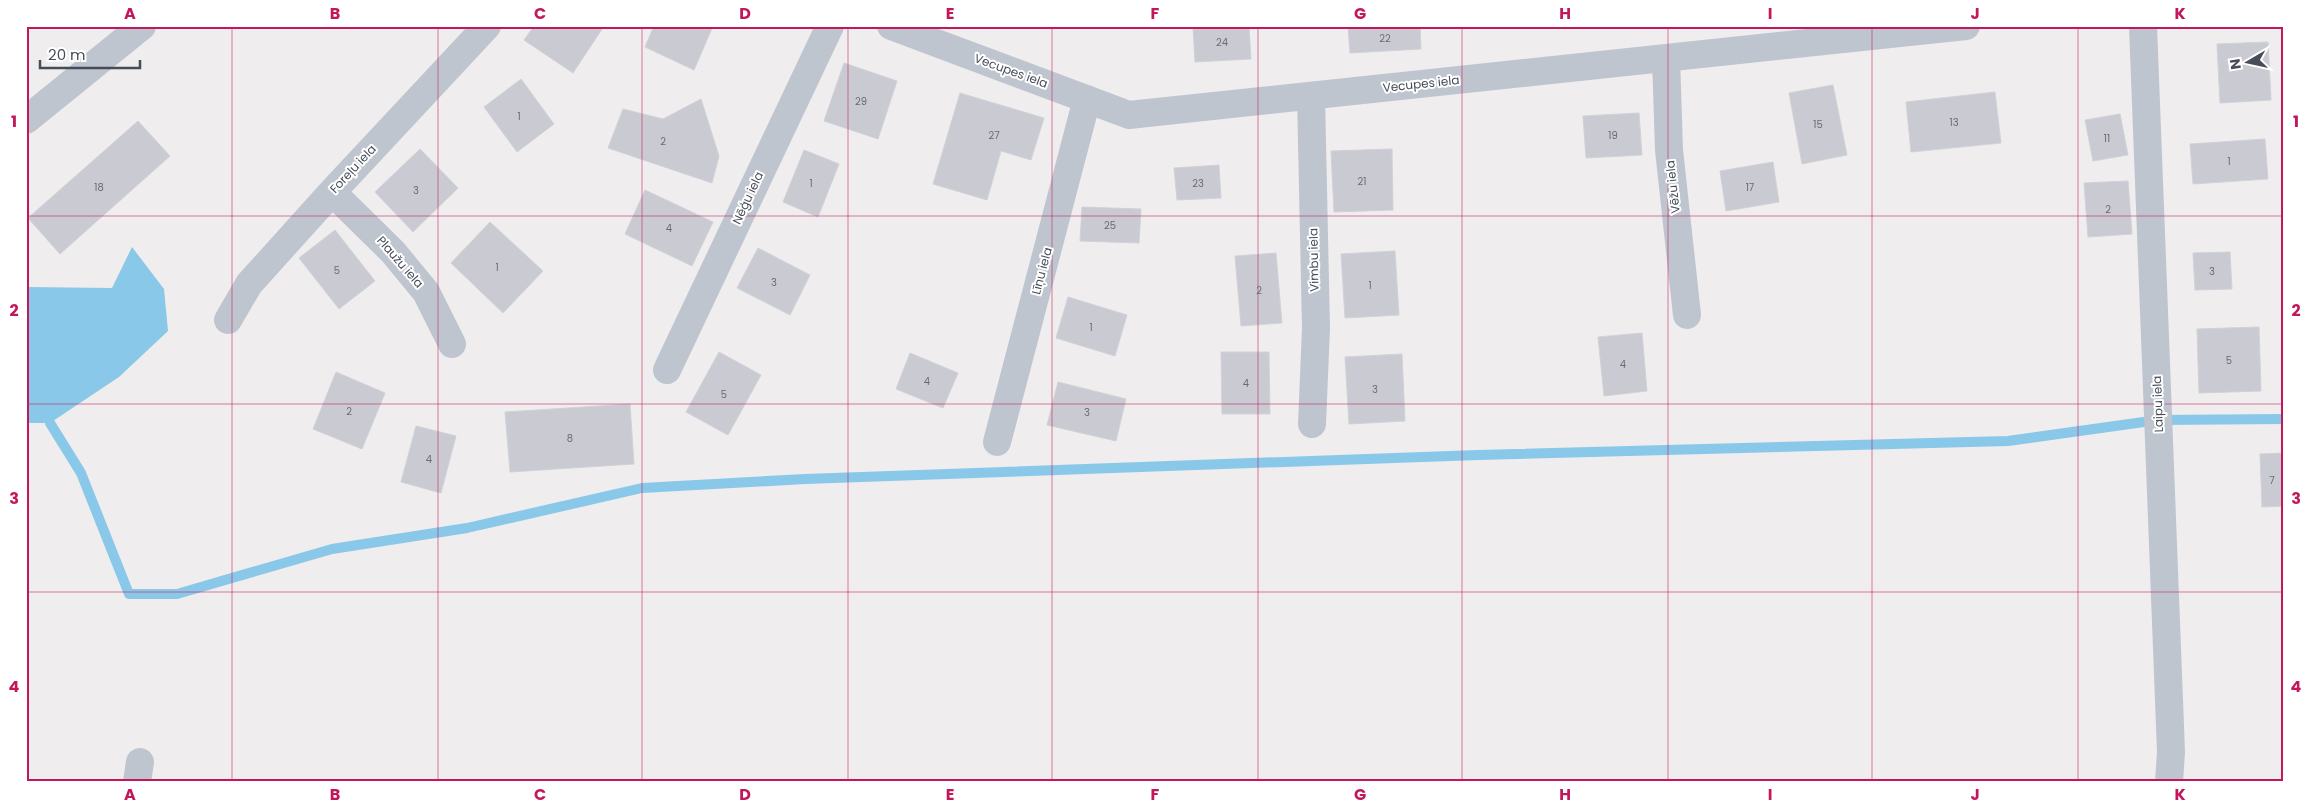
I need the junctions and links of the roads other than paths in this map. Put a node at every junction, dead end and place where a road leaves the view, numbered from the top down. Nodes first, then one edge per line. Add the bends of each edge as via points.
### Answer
1 (142, 26) edge
2 (487, 26) edge
3 (830, 26) edge
4 (891, 26) edge
5 (1966, 26) edge
6 (2143, 26) edge
7 (1783, 36) edge
8 (1666, 58) junction
9 (1311, 96) junction
10 (1087, 99) junction
11 (26, 120) edge
12 (332, 192) junction
13 (1687, 316) dead end
14 (228, 320) dead end
15 (452, 344) dead end
16 (667, 370) dead end
17 (1312, 424) dead end
18 (997, 442) dead end
19 (2169, 782) edge

1 - 11 street
2 - 12 street, Foreļu iela
3 - 16 street, Nēģu iela
4 - 10 street, Vecupes iela
5 - 7 street, Vecupes iela
6 - 19 street, Laipu iela via 2171,752
7 - 8 street, Vecupes iela
8 - 9 street, Vecupes iela
8 - 13 street, Vēžu iela via 1669,150
9 - 10 street, Vecupes iela via 1129,115
9 - 17 street, Vimbu iela via 1316,328
10 - 18 street, Līņu iela
12 - 14 street, Foreļu iela via 249,284
12 - 15 street, Plaužu iela via 393,252 426,292

